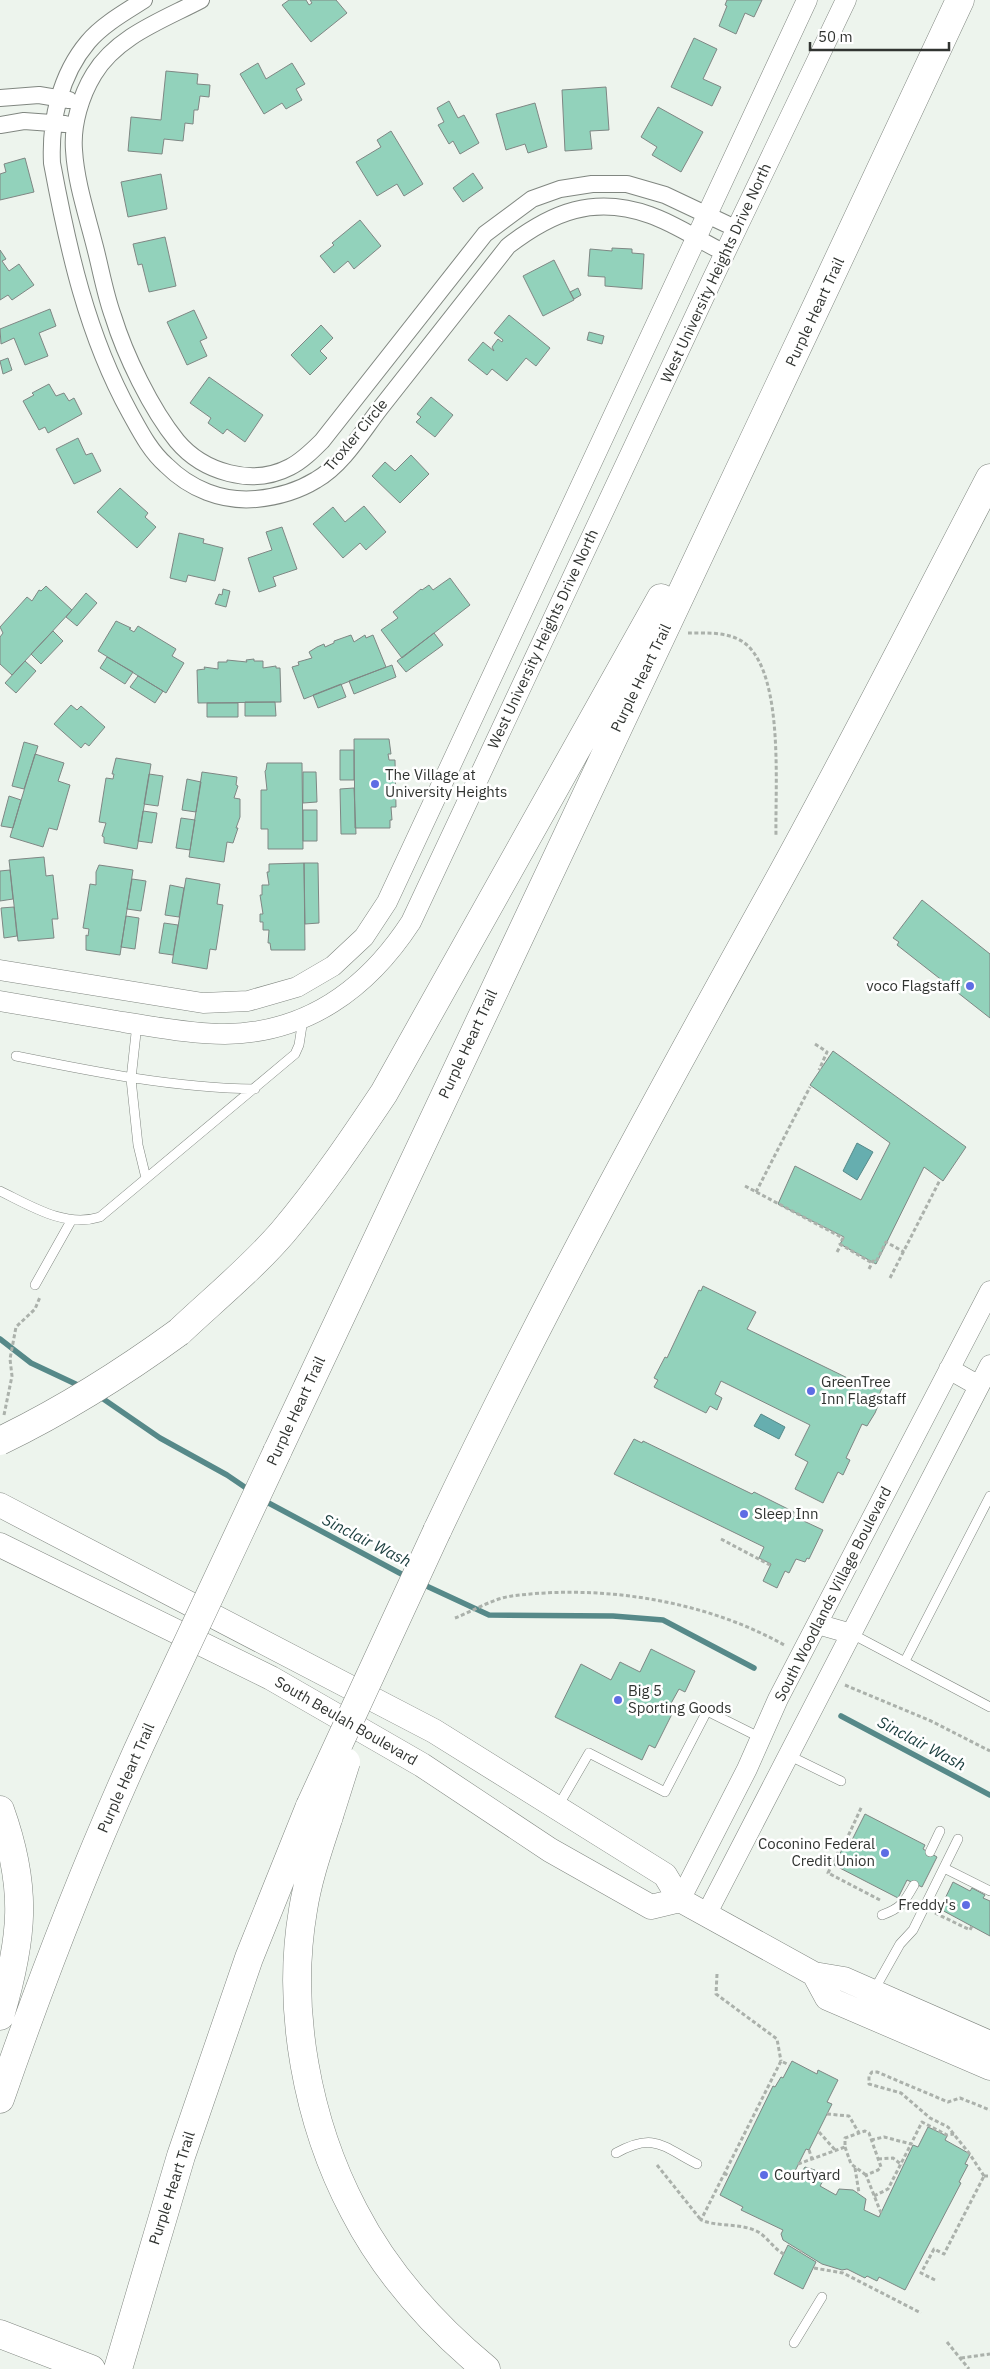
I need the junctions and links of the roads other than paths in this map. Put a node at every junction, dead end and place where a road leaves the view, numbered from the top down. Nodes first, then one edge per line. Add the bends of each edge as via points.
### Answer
1 (144, 0) edge
2 (201, 0) edge
3 (807, 0) edge
4 (846, 0) edge
5 (960, 0) edge
6 (0, 98) edge
7 (59, 98) junction
8 (81, 103) junction
9 (54, 123) junction
10 (0, 125) edge
11 (76, 126) junction
12 (708, 215) junction
13 (737, 229) junction
14 (697, 239) junction
15 (725, 254) junction
16 (776, 395) junction
17 (990, 478) edge
18 (0, 970) edge
19 (0, 1002) edge
20 (303, 1018) junction
21 (137, 1024) junction
22 (16, 1056) dead end
23 (131, 1079) junction
24 (255, 1089) junction
25 (146, 1178) junction
26 (0, 1191) edge
27 (71, 1221) junction
28 (35, 1285) road end
29 (990, 1290) edge
30 (990, 1364) edge
31 (949, 1369) junction
32 (984, 1389) edge
33 (2, 1430) edge
34 (990, 1496) edge
35 (0, 1505) edge
36 (0, 1545) edge
37 (817, 1624) junction
38 (852, 1634) junction
39 (905, 1661) junction
40 (990, 1707) edge
41 (761, 1738) junction
42 (788, 1755) junction
43 (841, 1781) dead end
44 (556, 1808) junction
45 (0, 1810) edge
46 (319, 1811) junction
47 (940, 1831) dead end
48 (958, 1839) dead end
49 (930, 1852) dead end
50 (944, 1868) junction
51 (914, 1885) dead end
52 (990, 1891) edge
53 (680, 1900) junction
54 (706, 1915) junction
55 (882, 1915) dead end
56 (814, 1974) junction
57 (873, 1992) junction
58 (0, 2016) edge
59 (990, 2043) edge
60 (990, 2068) edge
61 (0, 2099) edge
62 (616, 2153) dead end
63 (697, 2164) dead end
64 (822, 2297) dead end
65 (0, 2334) edge
66 (794, 2344) dead end
67 (0, 2351) edge
68 (46, 2369) edge
69 (91, 2369) edge
70 (118, 2369) edge
71 (486, 2369) edge

1 - 7 street, Troxler Circle via 89,41 76,59
2 - 8 street, Troxler Circle via 120,44 94,75
3 - 12 street, West University Heights Drive North
4 - 13 street, West University Heights Drive North
5 - 16 highway, Purple Heart Trail
6 - 7 street via 39,95
7 - 8 street
7 - 9 street, Troxler Circle
8 - 11 street, Troxler Circle
9 - 10 street via 24,121
9 - 11 street
9 - 14 street, Troxler Circle via 51,142 57,190 84,304 109,371 136,424 164,464 194,487 228,498 247,500 280,495 318,480 351,446 508,246 533,226 562,213 593,207 620,207 650,215
11 - 12 street, Troxler Circle via 74,150 80,186 112,316 124,348 147,395 177,441 216,470 236,475 257,476 282,470 301,460 322,442 485,234 532,199 584,185 627,184 665,195
12 - 13 street, Troxler Circle
12 - 14 street, West University Heights Drive North
13 - 15 street, West University Heights Drive North
14 - 15 street, Troxler Circle
14 - 18 street, West University Heights Drive North via 387,902 364,937 333,966 298,988 226,1004 181,1000
15 - 20 street, West University Heights Drive North via 412,922 396,945 360,984 338,1001
16 - 33 highway, bridge via 384,1093 348,1147 282,1233 179,1332 82,1399
16 - 61 highway, Purple Heart Trail, bridge via 153,1716 49,1960
17 - 46 highway, bridge via 777,884 715,993 491,1416 376,1666
19 - 21 street, West University Heights Drive North
20 - 21 street, West University Heights Drive North via 247,1033 225,1034
20 - 24 lane via 295,1054
21 - 23 lane
22 - 23 lane
23 - 24 lane
23 - 25 lane via 138,1145
24 - 25 lane
25 - 27 lane via 100,1217
26 - 27 lane
27 - 28 lane
29 - 31 street, South Woodlands Village Boulevard
30 - 32 street
31 - 32 street
31 - 37 street, South Woodlands Village Boulevard
32 - 38 street
34 - 39 lane
35 - 44 main road, South Beulah Boulevard via 434,1731
36 - 53 main road, South Beulah Boulevard via 271,1678 422,1765 550,1850 651,1907
37 - 38 street
37 - 41 street, South Woodlands Village Boulevard
38 - 39 lane
38 - 42 street
39 - 40 lane
41 - 44 lane via 706,1711 665,1792 589,1753
41 - 53 street, South Woodlands Village Boulevard
42 - 43 lane
42 - 54 street
44 - 53 main road, South Beulah Boulevard via 665,1875
45 - 58 highway via 18,1873 20,1903 13,1971
46 - 70 highway, Purple Heart Trail via 249,1958 181,2156
46 - 71 highway via 299,1943 299,2002 306,2066 320,2125 342,2187 385,2261 434,2322
47 - 49 lane
48 - 50 lane
50 - 52 lane
50 - 57 lane via 913,1930 900,1944
51 - 55 lane via 899,1909
53 - 54 main road, South Beulah Boulevard
54 - 56 main road, South Beulah Boulevard
56 - 57 main road, South Beulah Boulevard via 844,1979
56 - 60 main road via 827,1998
57 - 59 main road, South Beulah Boulevard
62 - 63 lane via 650,2141
64 - 66 lane
65 - 69 highway
67 - 68 highway

